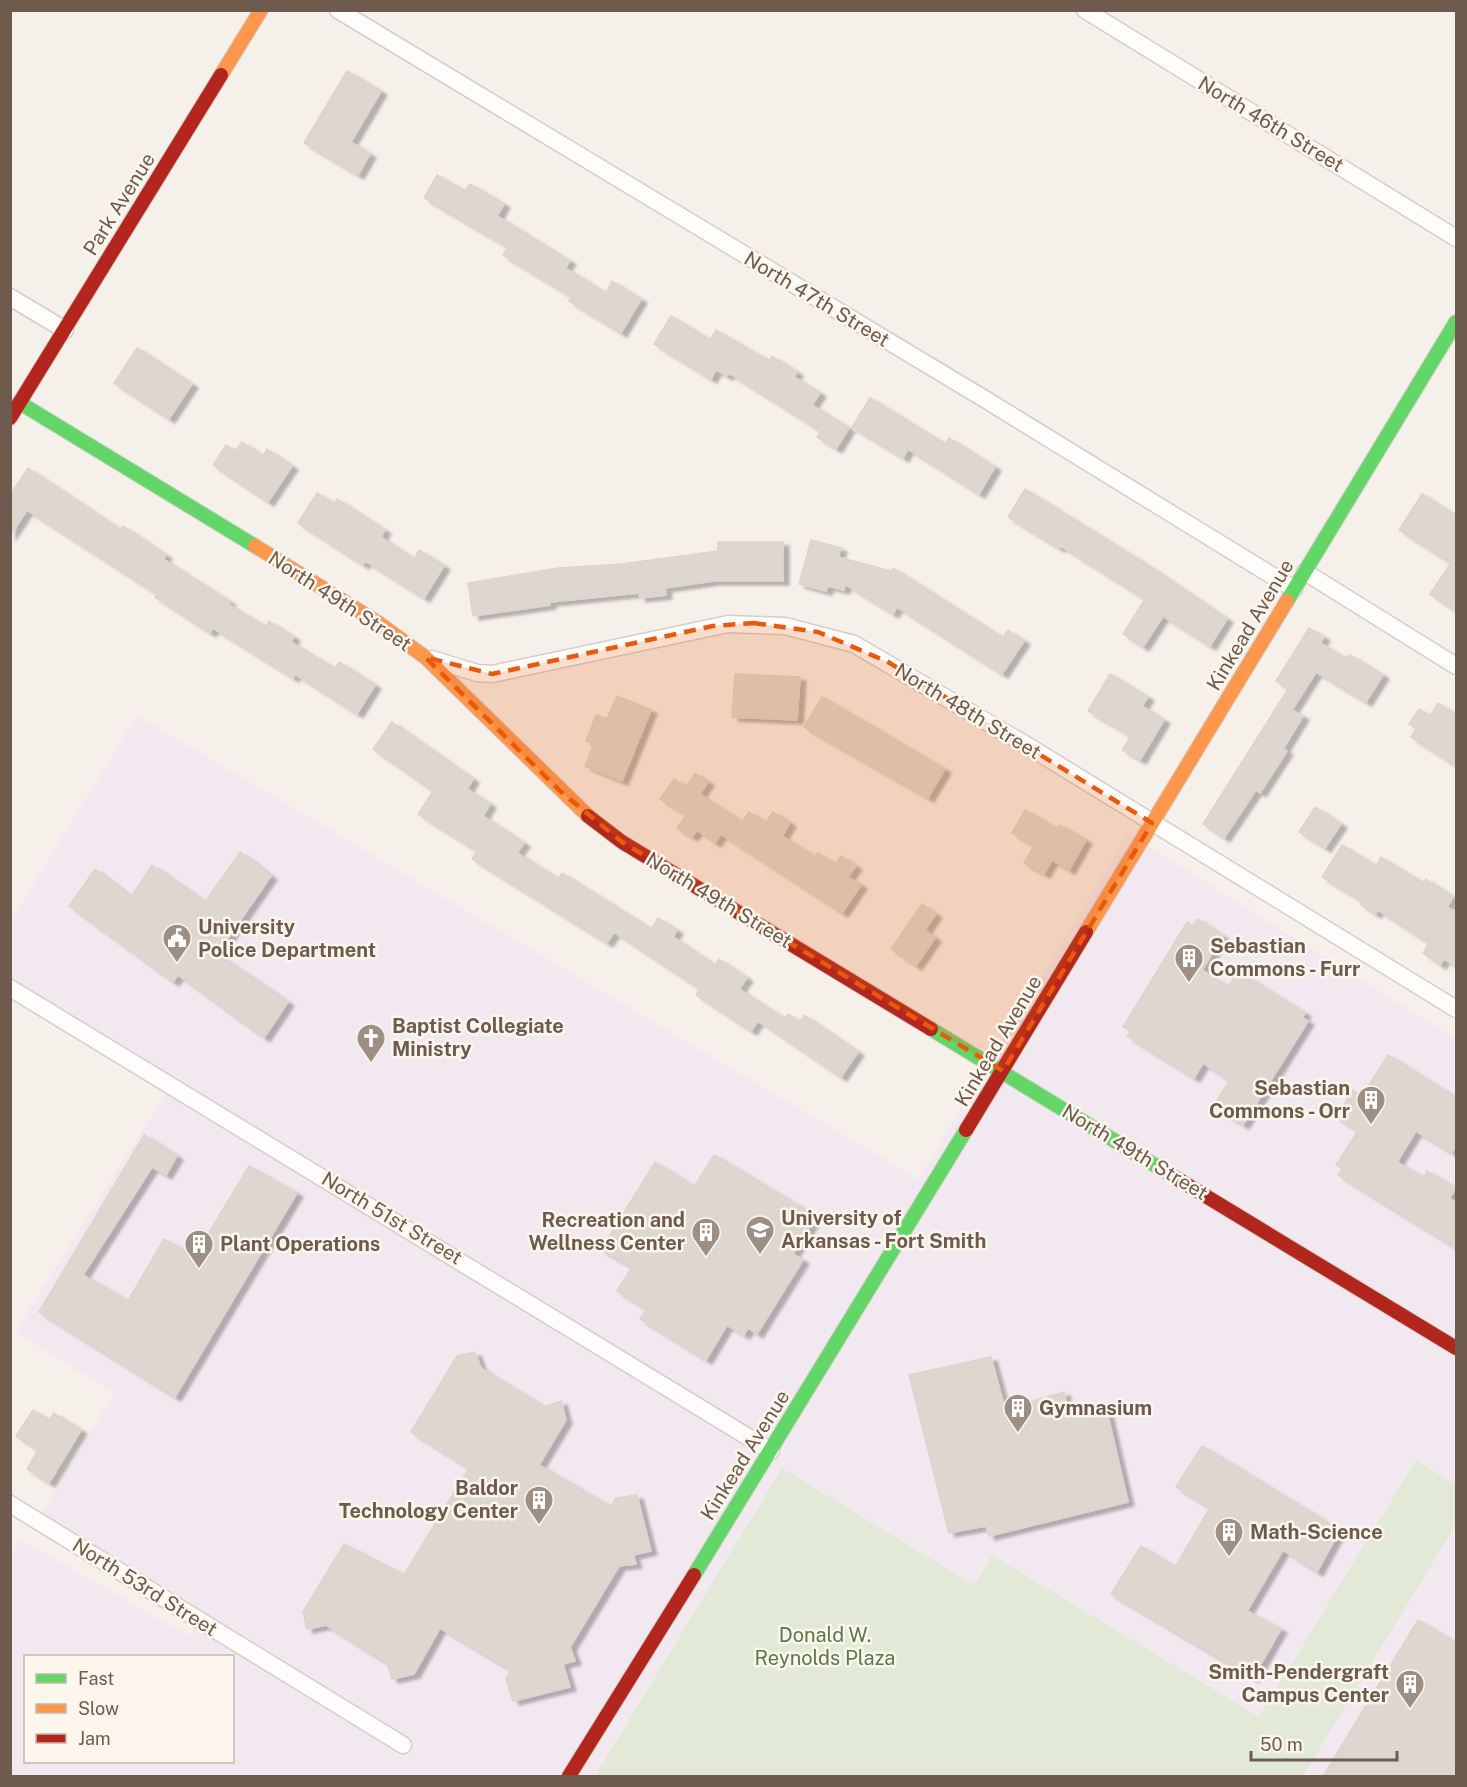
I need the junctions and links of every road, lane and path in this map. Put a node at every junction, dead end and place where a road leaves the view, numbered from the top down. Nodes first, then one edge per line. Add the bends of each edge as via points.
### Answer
1 (261, 10) edge
2 (338, 10) edge
3 (1085, 10) edge
4 (1456, 238) edge
5 (10, 297) edge
6 (1455, 328) edge
7 (64, 330) junction
8 (20, 403) junction
9 (10, 418) edge
10 (1305, 572) junction
11 (1294, 589) junction
12 (425, 657) junction
13 (1456, 666) edge
14 (1152, 822) junction
15 (10, 988) edge
16 (1456, 1009) edge
17 (1003, 1071) junction
18 (1456, 1348) edge
19 (771, 1451) junction
20 (10, 1504) edge
21 (402, 1745) dead end
22 (568, 1776) edge

1 - 7 street, Park Avenue
2 - 11 street, North 47th Street
3 - 4 street, North 46th Street
5 - 7 street
6 - 10 street, Kinkead Avenue
7 - 8 street, Park Avenue
8 - 9 street, Park Avenue
8 - 12 street, North 49th Street via 377,622
10 - 11 street, Kinkead Avenue
10 - 13 street
11 - 14 street, Kinkead Avenue
12 - 14 street, North 48th Street via 446,666 492,674 713,626 754,623 818,632 854,644 888,662
12 - 17 street, North 49th Street via 560,791 622,842
14 - 16 street, North 48th Street
14 - 17 street, Kinkead Avenue
15 - 19 street, North 51st Street
17 - 18 street, North 49th Street
17 - 19 street, Kinkead Avenue
19 - 22 street, Kinkead Avenue
20 - 21 street, North 53rd Street

